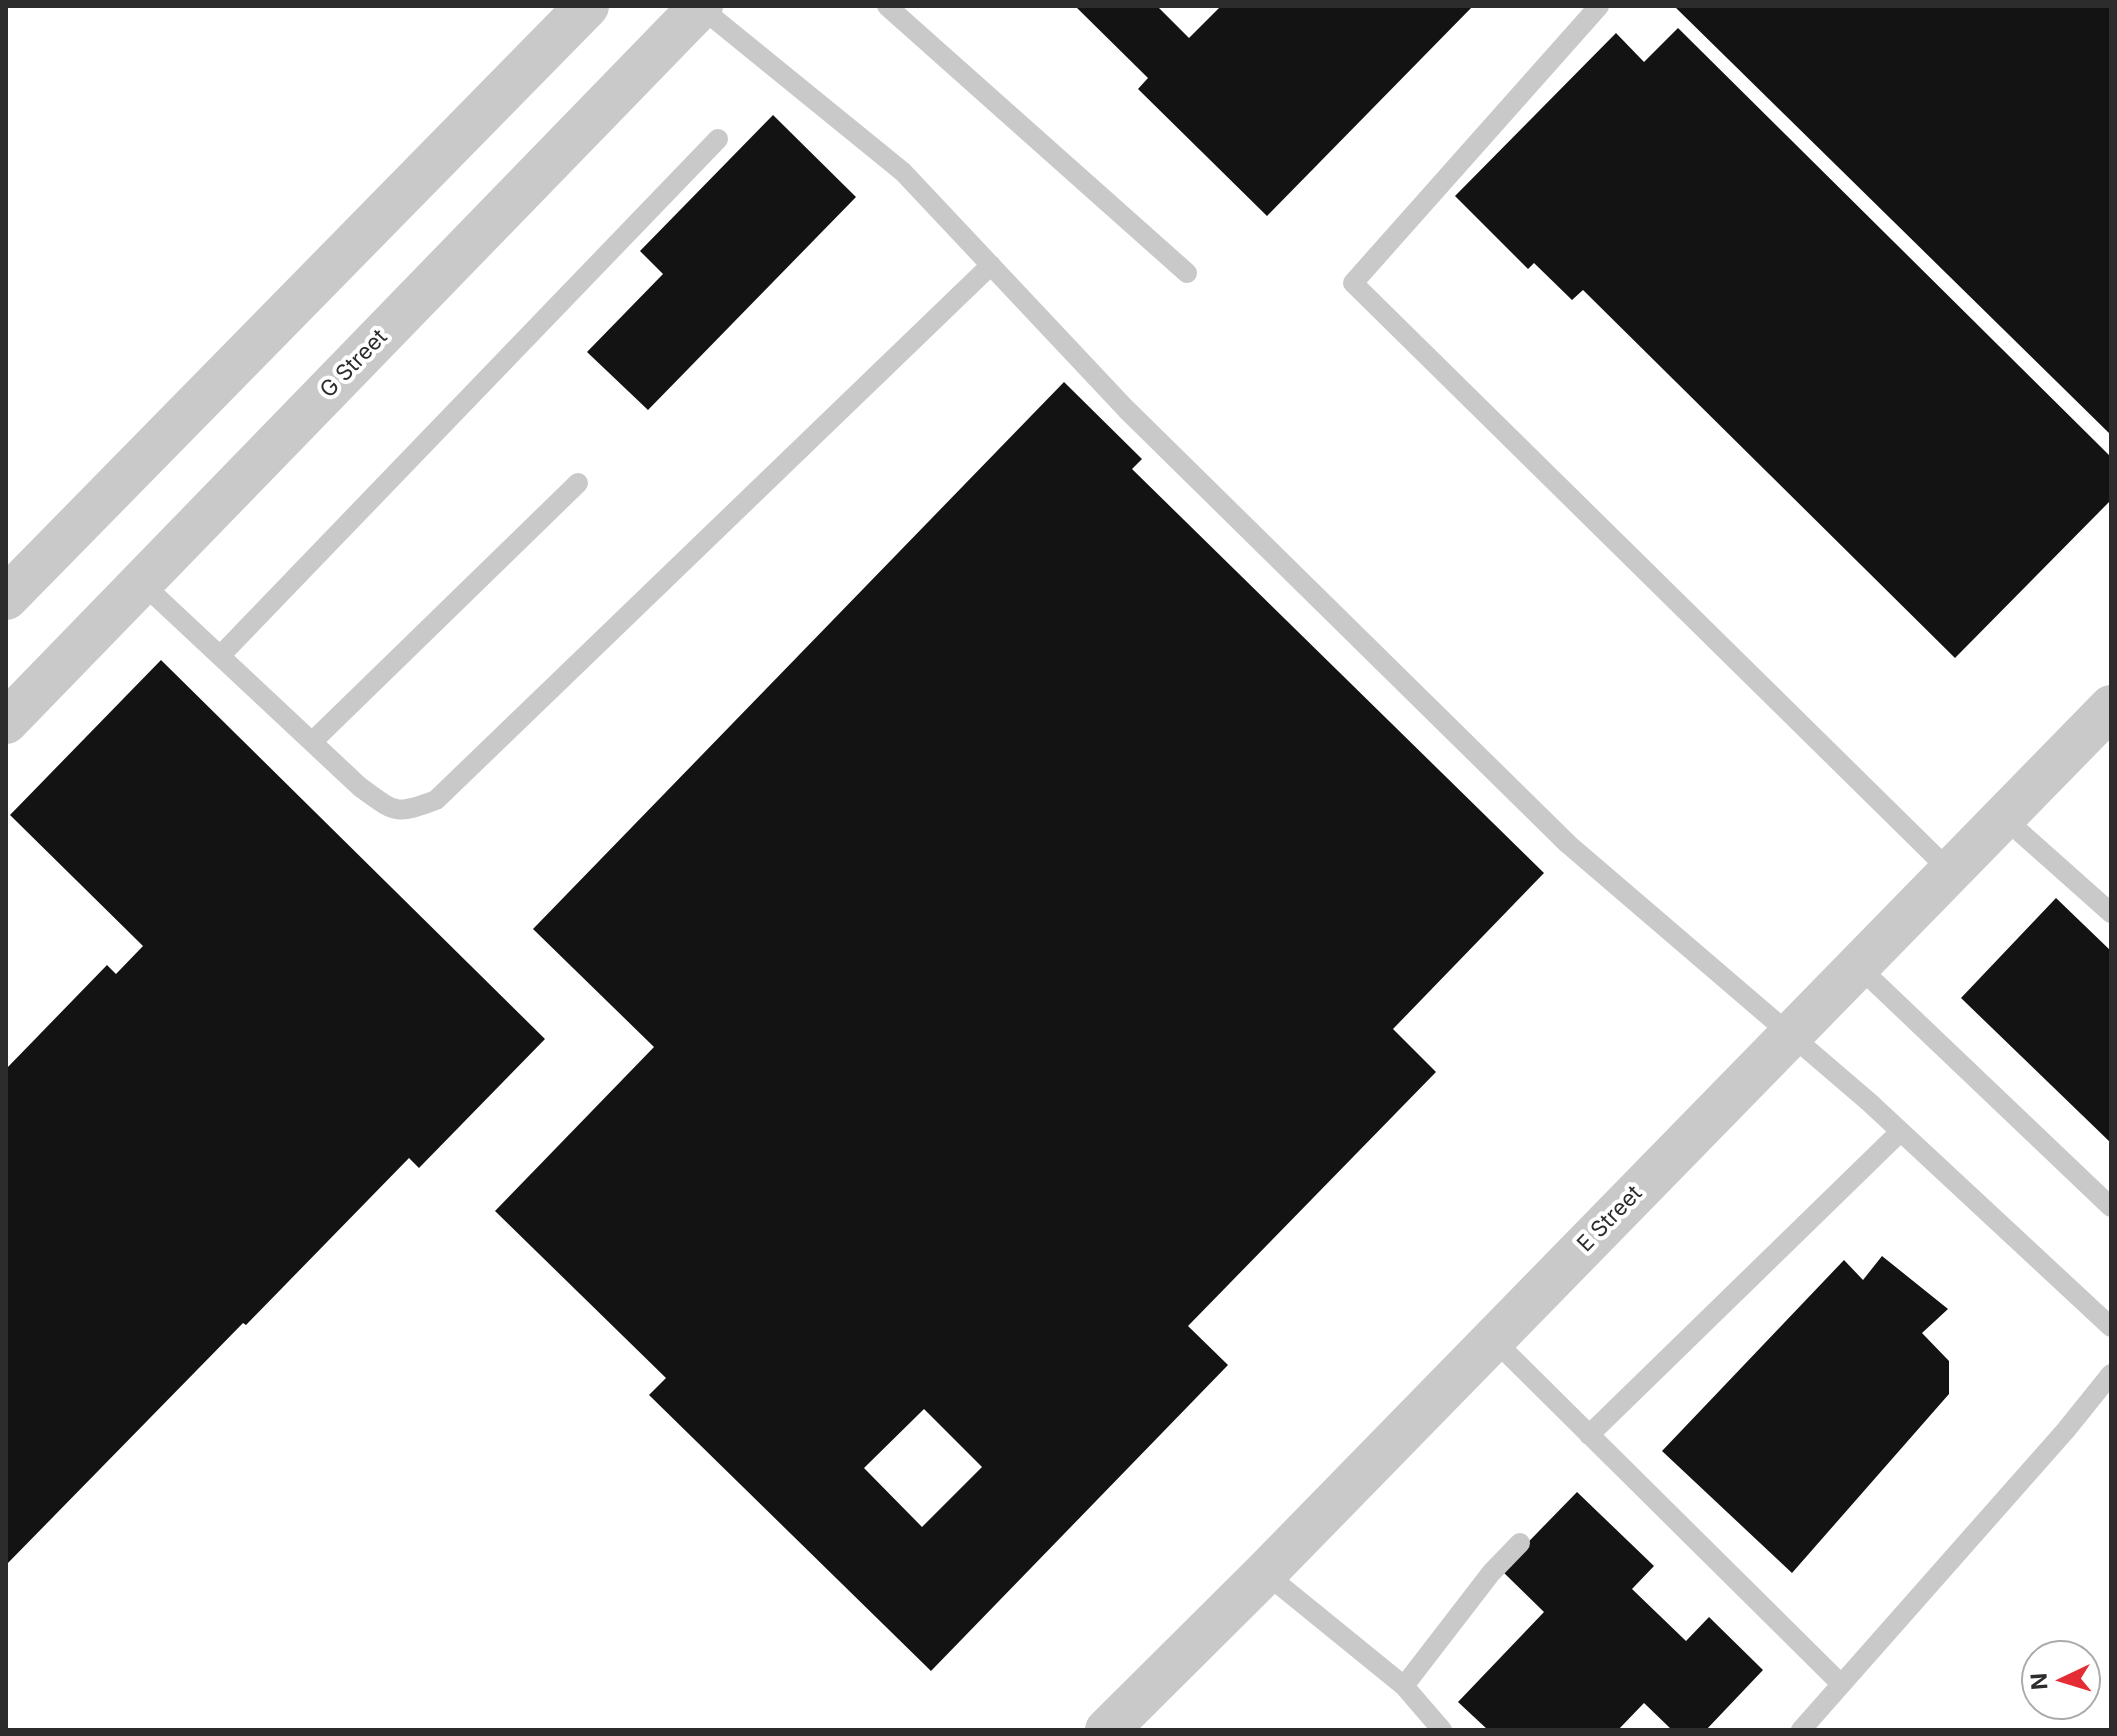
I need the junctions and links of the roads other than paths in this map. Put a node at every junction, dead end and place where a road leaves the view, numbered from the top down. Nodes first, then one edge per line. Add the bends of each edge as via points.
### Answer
1 (587, 6) edge
2 (887, 6) edge
3 (1599, 6) edge
4 (701, 7) edge
5 (718, 139) dead end
6 (991, 265) junction
7 (1187, 273) dead end
8 (578, 483) dead end
9 (142, 583) junction
10 (6, 598) edge
11 (220, 656) junction
12 (2111, 707) edge
13 (6, 722) edge
14 (312, 742) junction
15 (2003, 817) junction
16 (1950, 871) junction
17 (2111, 913) edge
18 (1858, 966) junction
19 (1792, 1033) junction
20 (1900, 1132) junction
21 (2111, 1207) edge
22 (2111, 1327) edge
23 (1493, 1339) junction
24 (2111, 1374) edge
25 (1589, 1435) junction
26 (1520, 1543) dead end
27 (1265, 1573) junction
28 (1840, 1683) junction
29 (1404, 1686) junction
30 (1107, 1730) edge
31 (1442, 1730) edge
32 (1801, 1730) edge

1 - 10 street
2 - 7 lane
3 - 16 lane via 1353,283
4 - 6 lane via 903,172
4 - 9 street, G Street
5 - 11 lane
6 - 14 lane via 436,800 393,810
6 - 19 lane via 1126,409 1568,844
8 - 14 lane
9 - 11 lane
9 - 13 street, G Street
11 - 14 lane
12 - 15 street, E Street
15 - 16 street, E Street
15 - 17 lane
16 - 18 street, E Street
18 - 19 street, E Street
18 - 21 lane
19 - 20 lane
19 - 23 street, E Street
20 - 22 lane
20 - 25 lane
23 - 25 lane
23 - 27 street, E Street
24 - 28 lane
25 - 28 lane
26 - 29 lane
27 - 29 lane
27 - 30 street, E Street
28 - 32 lane
29 - 31 lane

